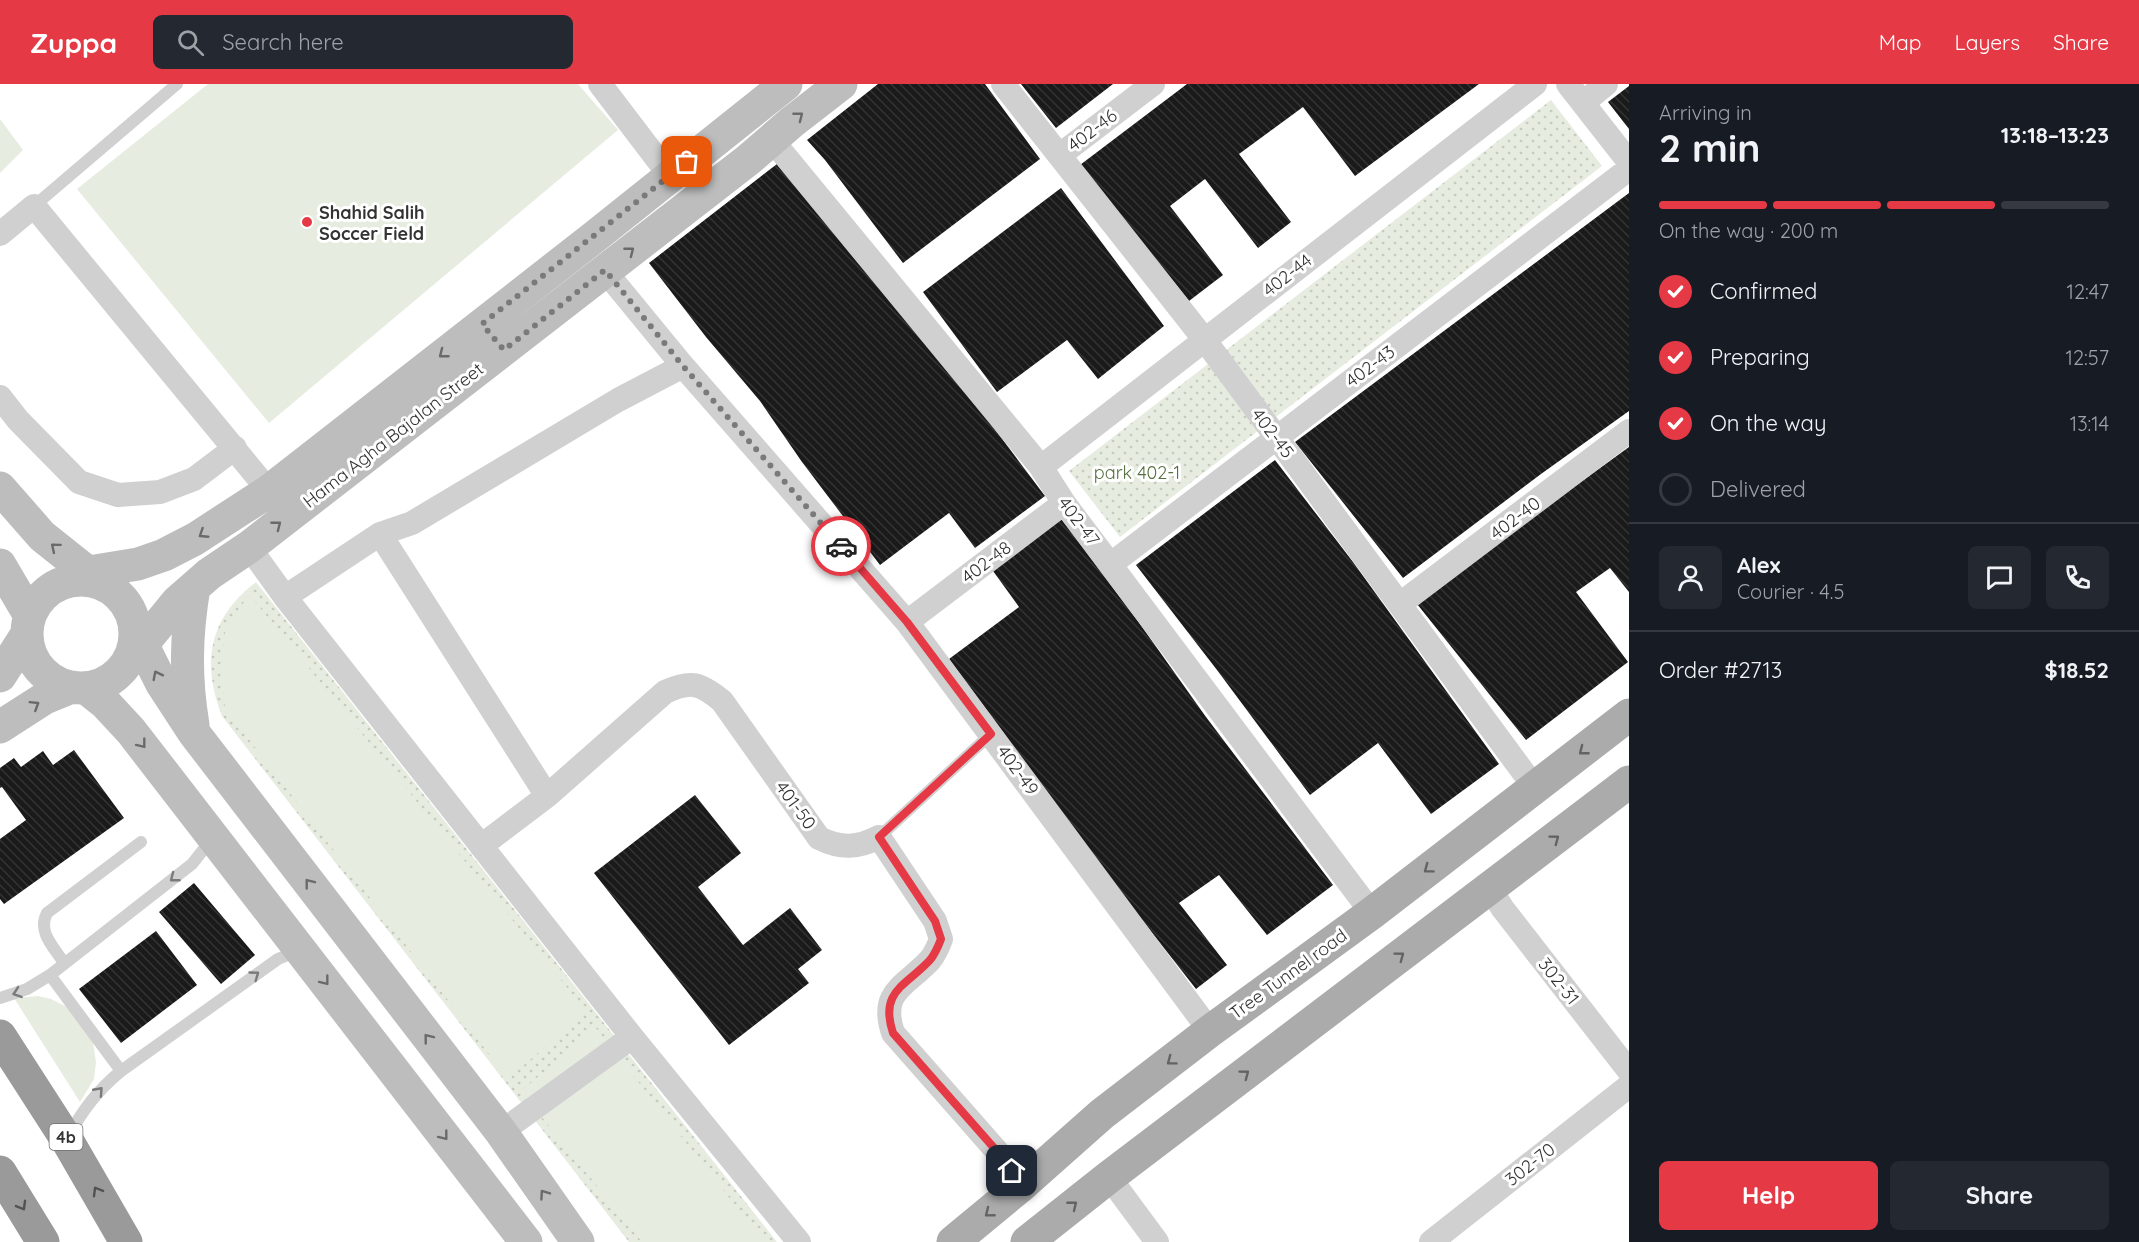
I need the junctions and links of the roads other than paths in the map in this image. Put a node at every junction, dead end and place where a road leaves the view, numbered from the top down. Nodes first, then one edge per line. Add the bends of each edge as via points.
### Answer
1 (177, 84) edge
2 (600, 84) edge
3 (786, 84) edge
4 (841, 84) edge
5 (1003, 84) edge
6 (1153, 84) edge
7 (1535, 84) edge
8 (1606, 84) edge
9 (1576, 93) edge
10 (772, 140) junction
11 (1060, 155) junction
12 (1629, 162) edge
13 (1629, 169) edge
14 (670, 176) junction
15 (34, 206) junction
16 (0, 234) edge
17 (605, 270) junction
18 (482, 324) junction
19 (1204, 339) junction
20 (504, 350) junction
21 (683, 366) junction
22 (0, 396) edge
23 (1629, 431) edge
24 (1277, 437) junction
25 (235, 448) junction
26 (1041, 467) junction
27 (0, 488) edge
28 (269, 491) junction
29 (1064, 503) junction
30 (380, 534) junction
31 (249, 547) junction
32 (1111, 564) junction
33 (0, 565) edge
34 (88, 579) junction
35 (194, 586) junction
36 (285, 597) junction
37 (1400, 604) junction
38 (907, 622) junction
39 (28, 625) junction
40 (135, 646) junction
41 (0, 676) edge
42 (79, 687) junction
43 (1629, 715) edge
44 (0, 727) edge
45 (194, 732) junction
46 (991, 734) junction
47 (1629, 782) edge
48 (1535, 788) junction
49 (547, 796) junction
50 (213, 836) junction
51 (879, 837) junction
52 (141, 842) dead end
53 (481, 846) junction
54 (1490, 889) junction
55 (1372, 913) junction
56 (301, 950) junction
57 (64, 963) junction
58 (50, 975) junction
59 (0, 998) edge
60 (1210, 1031) junction
61 (0, 1036) edge
62 (632, 1037) junction
63 (121, 1071) junction
64 (1629, 1071) edge
65 (1629, 1086) edge
66 (501, 1132) junction
67 (67, 1140) junction
68 (0, 1172) edge
69 (1109, 1177) junction
70 (1022, 1185) junction
71 (43, 1242) edge
72 (126, 1242) edge
73 (526, 1242) edge
74 (578, 1242) edge
75 (799, 1242) edge
76 (953, 1242) edge
77 (1027, 1242) edge
78 (1157, 1242) edge
79 (1431, 1242) edge

1 - 15 lane
2 - 14 street
3 - 14 main road, Hama Agha Bajalan Street
10 -> 4 main road, Hama Agha Bajalan Street
5 - 11 street, 402-45
6 - 11 street, 402-46
7 - 19 street, 402-44
8 - 9 street
9 - 12 street
17 -> 10 main road, Hama Agha Bajalan Street
10 - 26 street, 402-47
11 - 19 street, 402-45
13 - 24 street, 402-43
14 - 18 main road, Hama Agha Bajalan Street
15 - 16 street
15 - 25 street
17 - 20 main road, Hama Agha Bajalan Street
17 - 21 street, 402-49
18 - 20 main road
18 -> 28 main road, Hama Agha Bajalan Street
19 - 24 street, 402-45
19 - 26 street, 402-44
31 -> 20 main road, Hama Agha Bajalan Street
21 - 30 street via 618,400 412,523
21 - 38 street, 402-49
22 - 25 street via 79,482 118,495 160,492 194,479
23 - 37 street, 402-40
24 - 32 street, 402-43
24 - 37 street, 402-45
25 - 28 street
26 - 29 street, 402-47
34 -> 27 main road via 42,536
28 -> 34 main road, Hama Agha Bajalan Street via 164,555
29 - 32 street, 402-47
29 - 38 street, 402-48
30 - 36 street
30 - 49 street
31 - 35 main road, Hama Agha Bajalan Street
31 - 36 street
32 - 55 street, 402-47
33 - 39 main road
34 - 39 main road via 59,584 46,592 36,603
34 - 40 main road via 114,591 125,602 132,615
35 - 40 main road, Hama Agha Bajalan Street
35 - 45 main road via 186,661
36 - 53 street
37 - 48 street, 402-45
38 - 46 street, 402-49
39 - 41 main road
39 - 42 main road via 30,652 40,669 54,681
40 - 42 main road via 116,675 102,683
45 -> 40 main road
44 -> 42 main road via 45,698
42 -> 50 main road via 105,703 126,724
43 -> 48 main road, Tree Tunnel road
66 -> 45 main road
46 - 51 lane
46 - 60 street, 402-49
54 -> 47 main road
48 -> 55 main road, Tree Tunnel road
49 - 51 street, 401-50 via 664,692 681,684 704,687 722,701 819,838 854,846
49 - 53 street, 401-50
50 - 56 main road
50 -> 57 lane via 192,864
51 - 70 street via 935,921 941,939 929,961 896,990 888,1018 893,1033
52 - 57 lane via 47,913 42,927
53 - 62 street
54 - 64 street, 302-31
69 -> 54 main road
55 - 60 main road, Tree Tunnel road
63 -> 56 lane via 278,958
56 -> 73 main road
57 - 58 lane
58 -> 59 lane via 27,989
58 - 63 lane
60 -> 70 main road, Tree Tunnel road via 1102,1114
61 - 67 highway, 4b
62 - 66 street
62 - 75 street
67 -> 63 lane via 85,1107
65 - 79 street, 302-70
74 -> 66 main road
72 -> 67 highway, 4b
68 -> 71 highway
77 -> 69 main road
69 - 78 street
70 -> 76 main road, Tree Tunnel road

